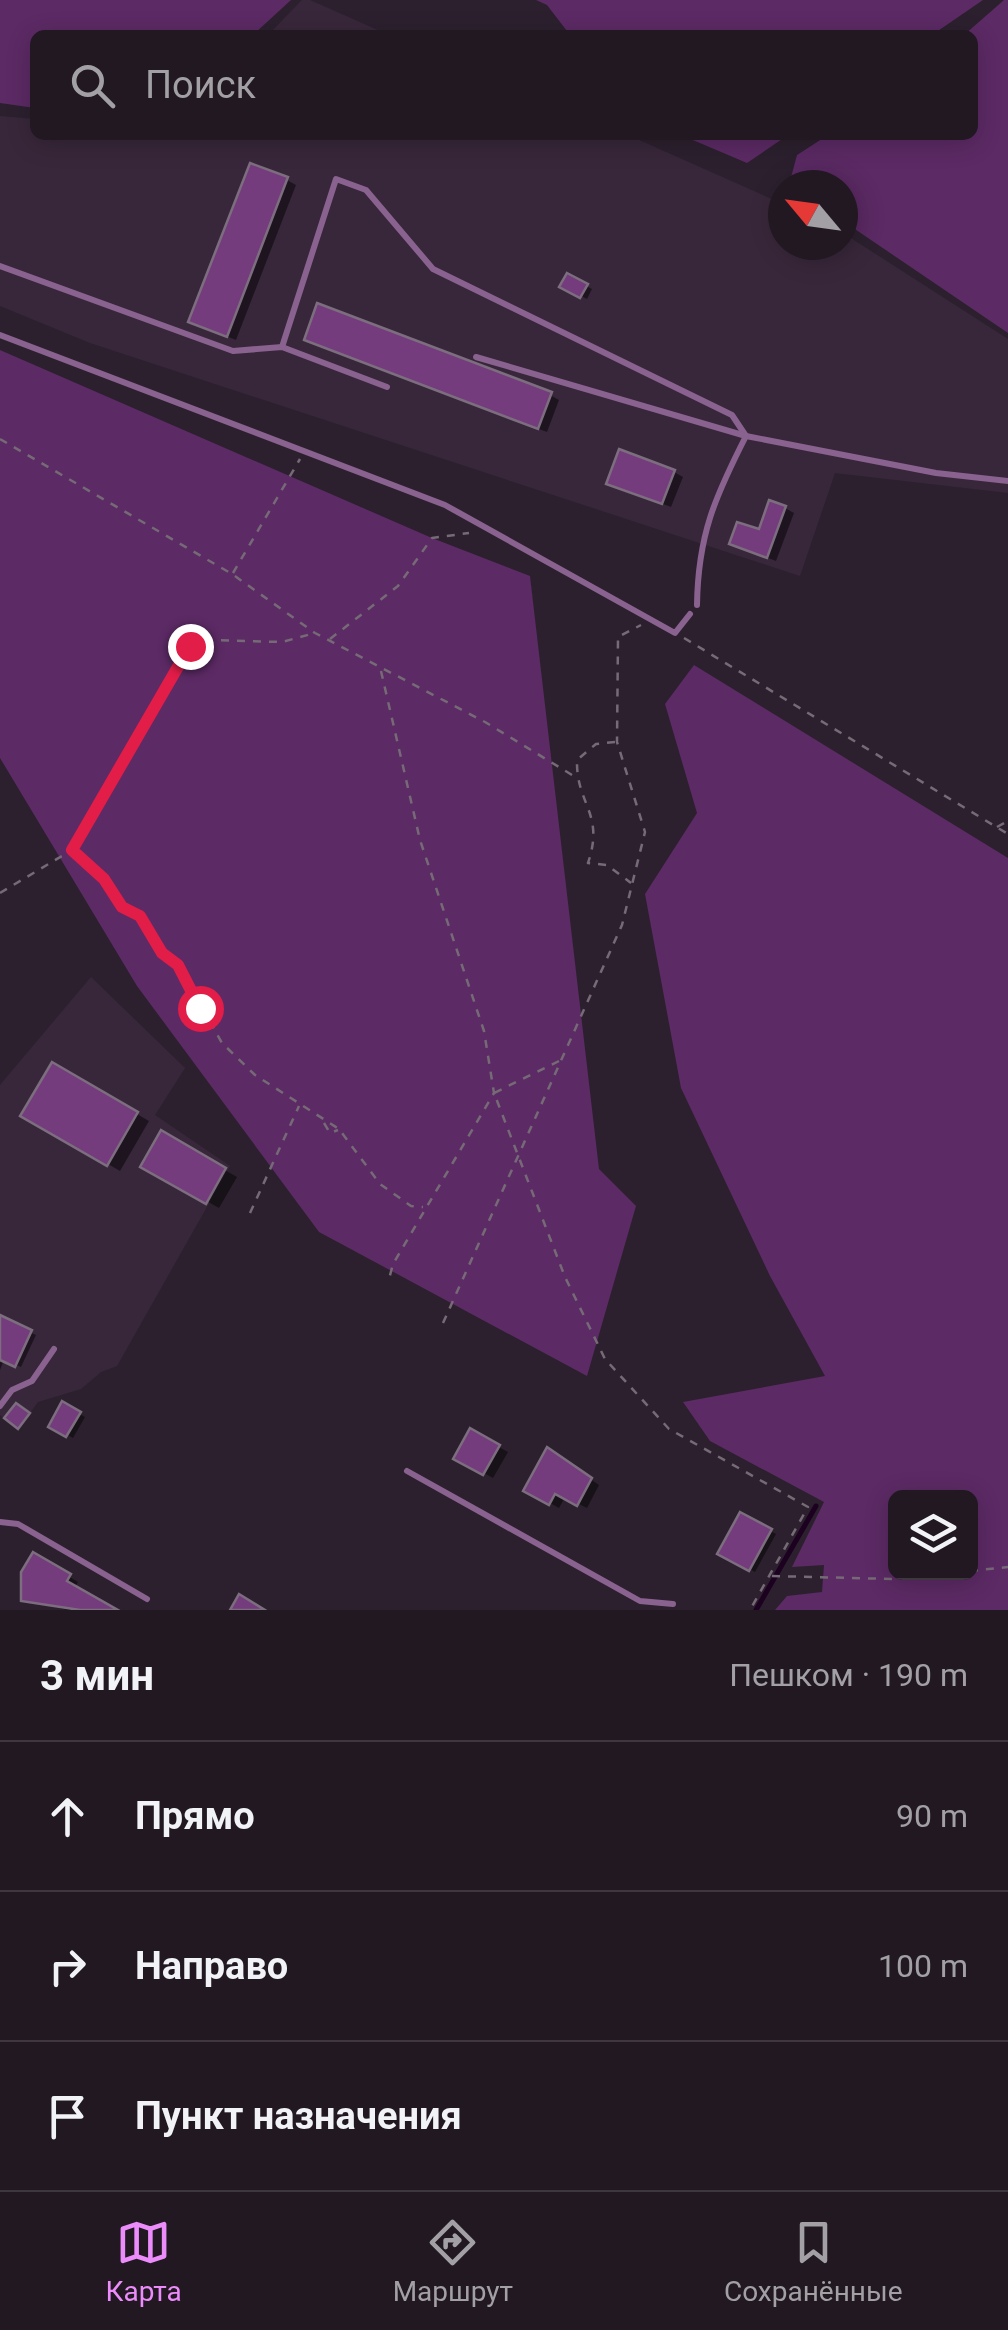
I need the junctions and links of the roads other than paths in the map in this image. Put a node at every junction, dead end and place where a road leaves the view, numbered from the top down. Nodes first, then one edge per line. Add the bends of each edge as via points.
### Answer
1 (0, 266) edge
2 (0, 335) edge
3 (282, 347) junction
4 (476, 357) dead end
5 (387, 388) dead end
6 (746, 436) junction
7 (1008, 480) edge
8 (696, 605) dead end
9 (690, 614) dead end
10 (54, 1348) dead end
11 (0, 1406) edge
12 (407, 1470) dead end
13 (0, 1522) edge
14 (147, 1599) dead end
15 (640, 1601) junction
16 (673, 1604) dead end
17 (635, 1610) edge

1 - 3 lane via 233,351
2 - 9 lane via 445,504 675,632
3 - 5 lane
3 - 6 lane via 336,179 366,190 433,270 732,415
4 - 6 lane
6 - 7 lane via 936,473
6 - 8 lane via 710,509 698,555
10 - 11 lane via 32,1381 12,1390
12 - 15 lane
13 - 14 lane via 18,1524
15 - 16 lane
15 - 17 lane

